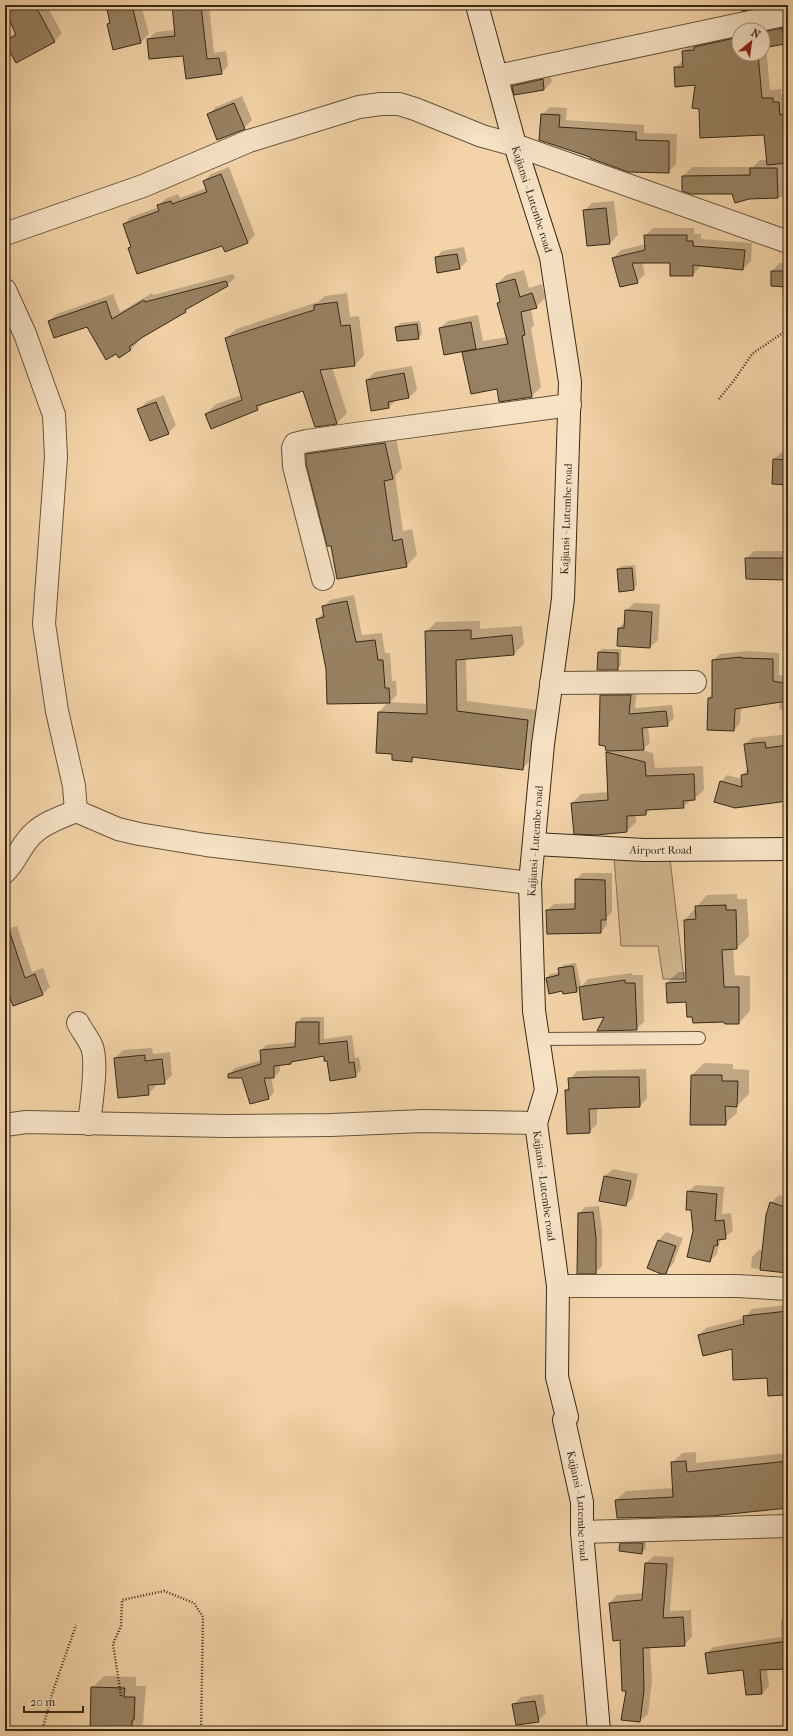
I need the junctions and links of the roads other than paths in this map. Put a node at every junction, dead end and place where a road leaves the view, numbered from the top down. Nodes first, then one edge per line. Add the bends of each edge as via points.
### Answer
1 (477, 5) edge
2 (788, 14) edge
3 (497, 76) junction
4 (515, 145) junction
5 (5, 234) edge
6 (788, 242) edge
7 (5, 290) edge
8 (570, 405) junction
9 (323, 579) dead end
10 (695, 682) dead end
11 (551, 683) junction
12 (76, 811) junction
13 (535, 844) junction
14 (788, 849) edge
15 (5, 872) edge
16 (530, 883) junction
17 (78, 1023) dead end
18 (699, 1038) dead end
19 (538, 1039) junction
20 (536, 1123) junction
21 (89, 1124) junction
22 (5, 1125) edge
23 (558, 1286) junction
24 (788, 1289) edge
25 (788, 1526) edge
26 (582, 1532) junction
27 (599, 1731) edge

1 - 3 street, Kajjansi - Lutembe road
2 - 3 street
3 - 4 street, Kajjansi - Lutembe road
4 - 5 street via 482,136 399,104 359,107 249,141 143,186
4 - 6 street
4 - 8 street, Kajjansi - Lutembe road via 551,258 570,382
7 - 12 street via 25,334 54,415 56,457 44,624 57,711 74,786
8 - 9 street via 295,444 294,466
8 - 11 street, Kajjansi - Lutembe road via 563,599
10 - 11 street
11 - 13 street, Kajjansi - Lutembe road
12 - 15 street via 34,832
12 - 16 street via 118,829 206,845
13 - 14 street, Airport Road via 644,850
13 - 16 street, Kajjansi - Lutembe road
16 - 19 street, Kajjansi - Lutembe road via 534,1011
17 - 21 street via 93,1052
18 - 19 lane
19 - 20 street, Kajjansi - Lutembe road via 546,1090
20 - 21 street via 423,1121 225,1126
20 - 23 street, Kajjansi - Lutembe road
21 - 22 street via 26,1122
23 - 24 street via 737,1286
23 - 26 street, Kajjansi - Lutembe road via 557,1377 582,1502
25 - 26 street
26 - 27 street, Kajjansi - Lutembe road

